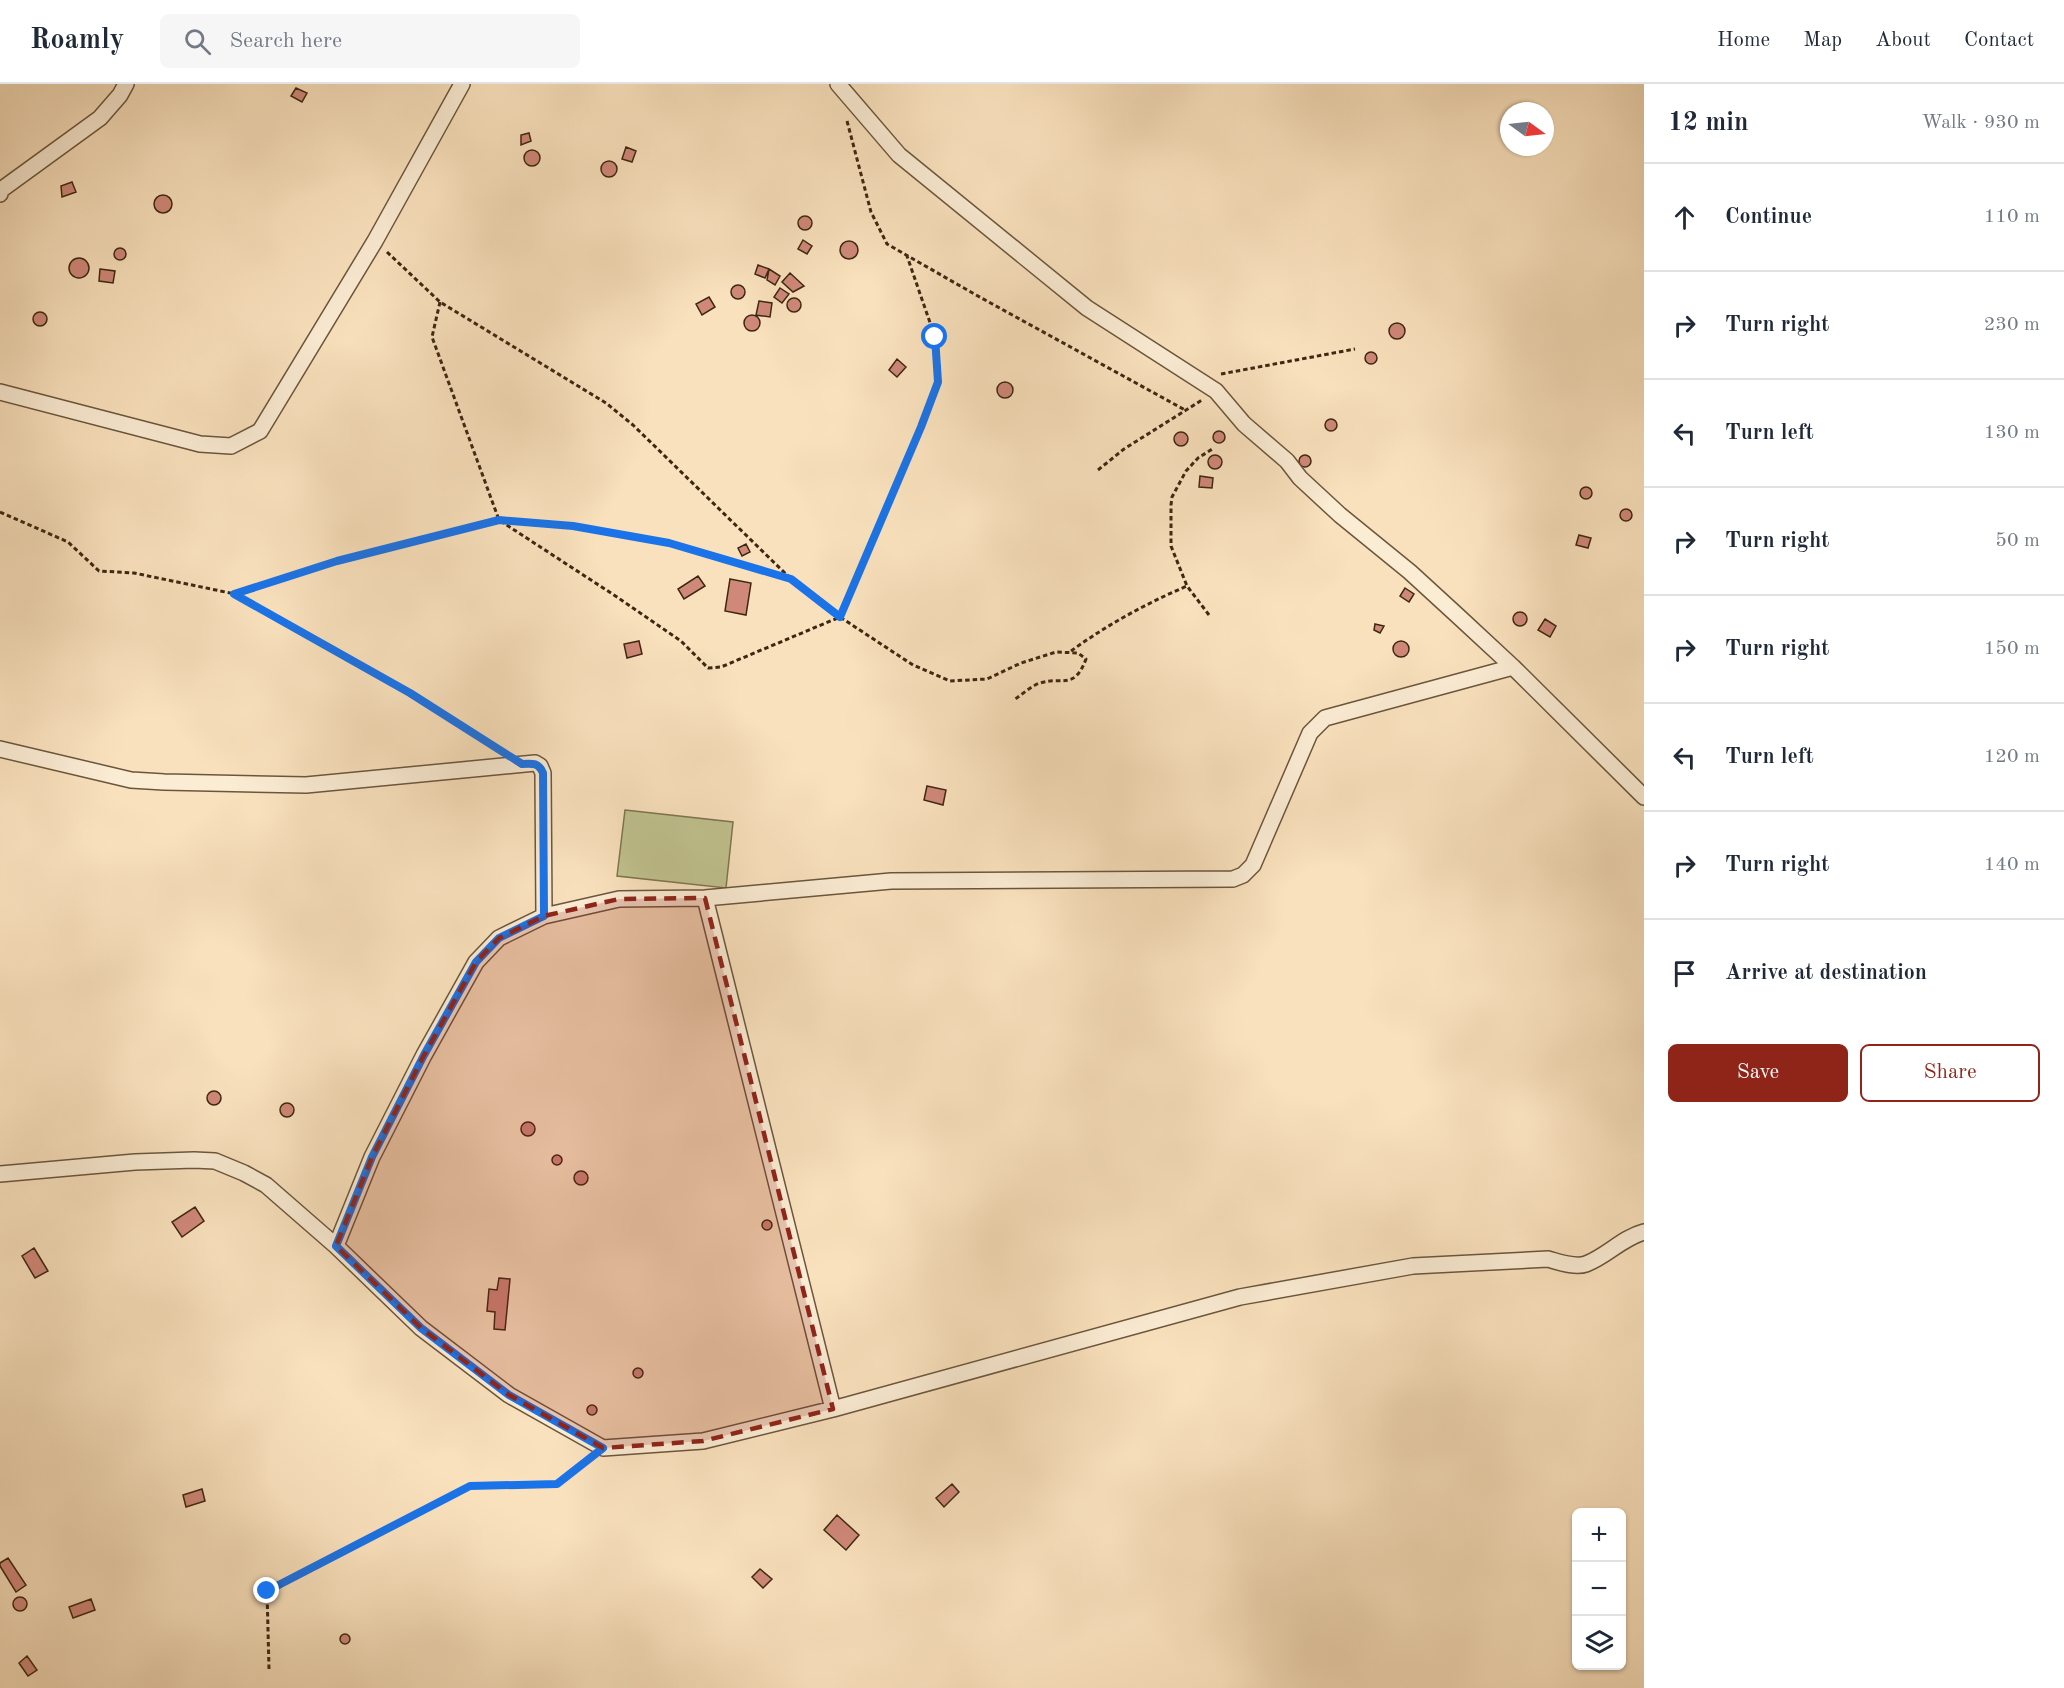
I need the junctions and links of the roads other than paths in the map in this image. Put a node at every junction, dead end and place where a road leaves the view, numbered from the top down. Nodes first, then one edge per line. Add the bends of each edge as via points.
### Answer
1 (126, 84) edge
2 (462, 84) edge
3 (838, 84) edge
4 (0, 188) edge
5 (0, 392) edge
6 (1513, 667) junction
7 (0, 750) edge
8 (1644, 797) edge
9 (705, 898) junction
10 (544, 916) junction
11 (0, 1174) edge
12 (1644, 1232) edge
13 (336, 1246) junction
14 (833, 1409) junction

1 - 4 street via 100,118
2 - 5 street via 375,241 260,431 231,446 200,444
3 - 6 street via 908,163 1087,308 1216,391 1244,424 1287,460 1316,493 1410,572
6 - 8 street
6 - 9 street via 1325,718 1311,733 1253,865 1233,879 891,881
7 - 10 street via 131,780 164,782 306,785 535,763 543,773
9 - 10 street via 619,899
9 - 14 street
10 - 13 street via 499,938 476,962 372,1157
11 - 13 street via 135,1162 215,1161 266,1185
12 - 14 street via 1584,1264 1548,1259 1413,1266 1240,1297
13 - 14 street via 421,1328 509,1395 603,1448 703,1442

